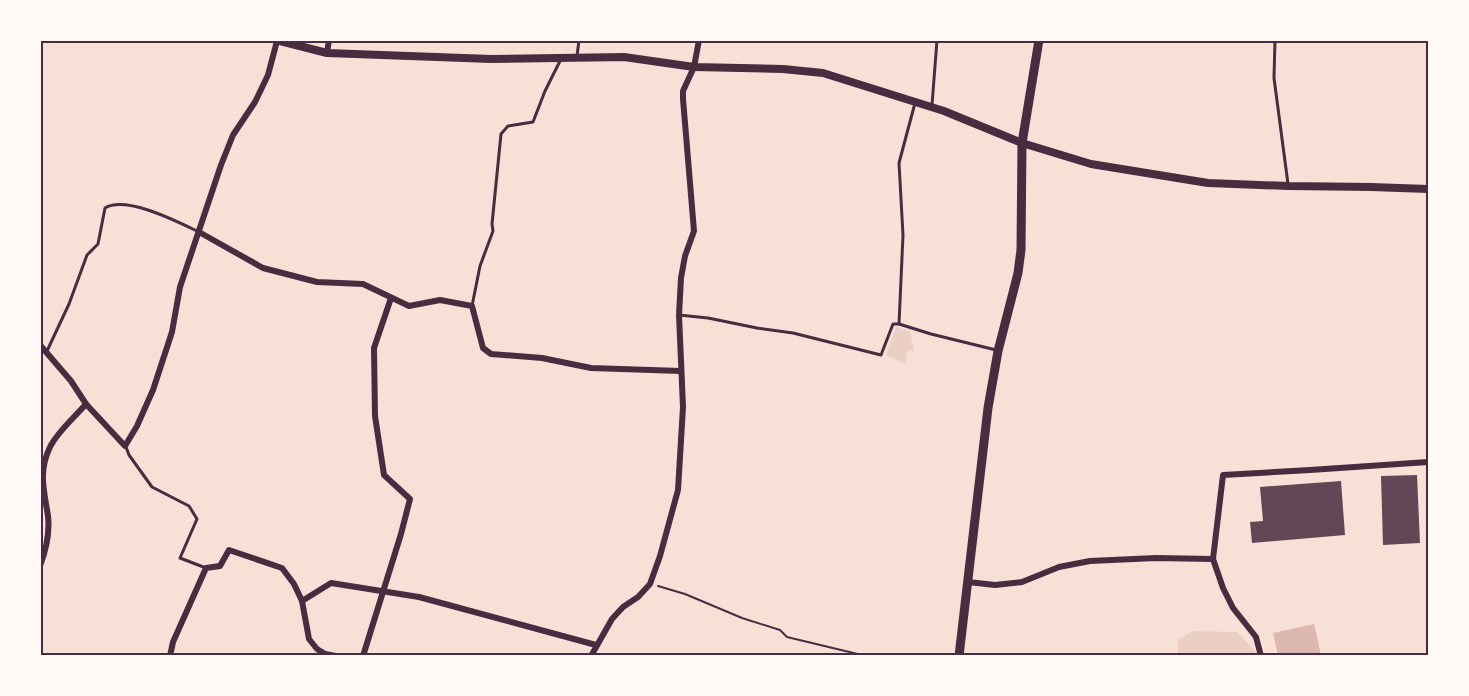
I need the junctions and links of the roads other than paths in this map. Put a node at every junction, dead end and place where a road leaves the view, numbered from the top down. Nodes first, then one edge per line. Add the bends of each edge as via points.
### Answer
1 (329, 40) edge
2 (579, 40) edge
3 (699, 40) edge
4 (937, 40) edge
5 (1039, 40) edge
6 (1275, 40) edge
7 (277, 41) edge
8 (327, 53) junction
9 (561, 58) junction
10 (577, 58) junction
11 (694, 67) junction
12 (915, 102) junction
13 (932, 107) junction
14 (1022, 144) junction
15 (1288, 186) junction
16 (1428, 189) edge
17 (199, 232) junction
18 (391, 298) junction
19 (472, 306) junction
20 (679, 315) junction
21 (899, 324) junction
22 (40, 345) edge
23 (47, 351) junction
24 (998, 351) junction
25 (681, 371) junction
26 (86, 404) junction
27 (125, 446) junction
28 (1428, 462) edge
29 (1213, 559) junction
30 (40, 566) edge
31 (206, 568) junction
32 (968, 582) junction
33 (382, 592) junction
34 (302, 601) junction
35 (596, 645) junction
36 (170, 656) edge
37 (336, 656) edge
38 (363, 656) edge
39 (591, 656) edge
40 (959, 656) edge
41 (1261, 656) edge

1 - 8 street
2 - 10 lane
3 - 11 street
4 - 13 lane
5 - 14 main road
6 - 15 lane via 1275,78
7 - 8 street
7 - 17 street via 268,75 220,165
8 - 9 street
9 - 10 street
9 - 19 lane via 533,122 508,126 501,134 493,231 480,266
10 - 11 street via 624,57
11 - 12 street via 823,73
11 - 20 street via 682,99 694,231 681,278
12 - 13 street
12 - 21 lane via 899,163 903,235
13 - 14 street
14 - 15 street via 1091,164 1185,180
14 - 24 main road via 1021,250
15 - 16 street
17 - 18 street via 263,268 317,282 363,284
17 - 23 lane via 132,206 111,204 105,208 98,244 87,255
17 - 27 street via 153,390
18 - 19 street via 409,306 440,300
18 - 33 street via 374,348 375,416 384,475 410,499
19 - 25 street via 483,348 491,354 542,358 591,368
20 - 21 lane via 794,333 882,355 893,324
20 - 25 street
21 - 24 lane
22 - 23 street
23 - 26 street
24 - 32 main road
25 - 35 street via 678,490 660,556 650,584 612,619
26 - 27 street
26 - 30 street via 57,436 43,467 48,537
27 - 31 lane via 152,488 189,506 197,519 180,558
28 - 29 street via 1223,475
29 - 32 street via 1090,561 1059,567 1022,582
29 - 41 street via 1233,608 1256,637
31 - 34 street via 220,566 229,550 282,568
31 - 36 street
32 - 40 main road
33 - 34 street via 331,583
33 - 35 street via 419,597
33 - 38 street
34 - 37 street via 309,639 316,649
35 - 39 street

